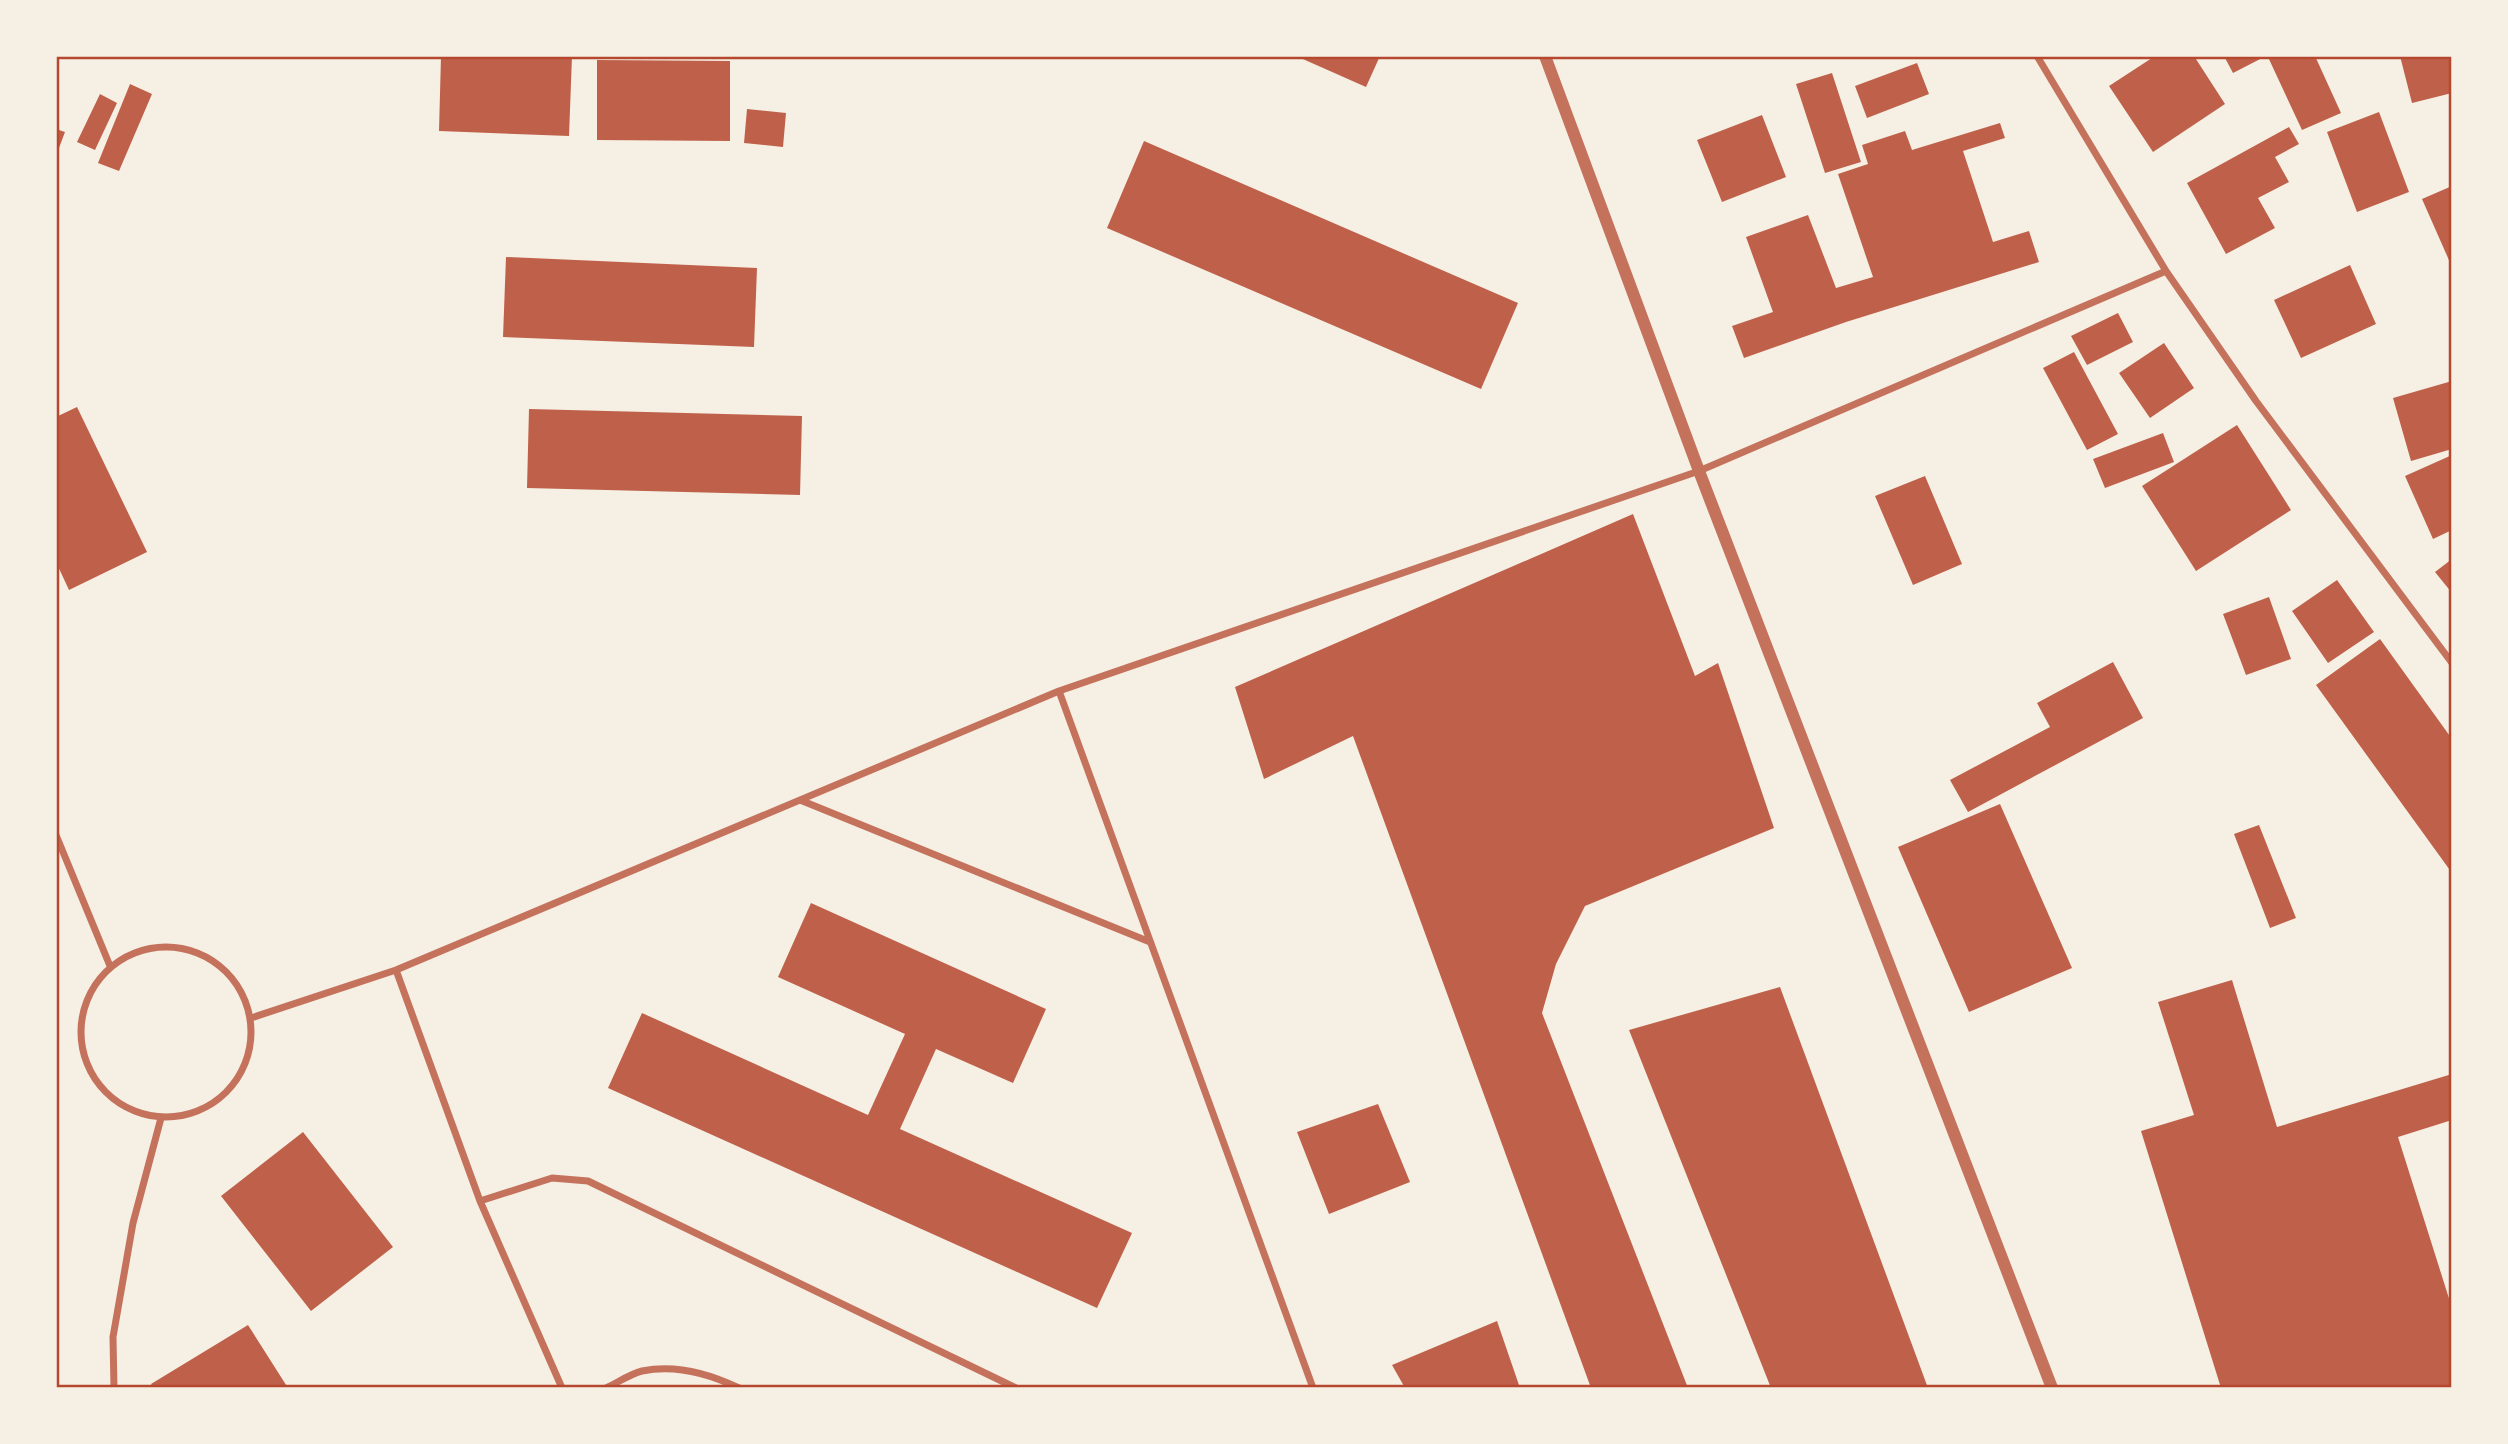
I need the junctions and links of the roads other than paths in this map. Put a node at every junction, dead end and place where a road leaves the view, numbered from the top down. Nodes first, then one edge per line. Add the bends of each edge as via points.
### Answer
1 (1545, 56) edge
2 (2037, 56) edge
3 (2166, 271) junction
4 (1699, 471) junction
5 (2452, 663) edge
6 (1059, 691) junction
7 (800, 800) junction
8 (56, 835) edge
9 (1150, 942) junction
10 (110, 966) junction
11 (396, 970) junction
12 (251, 1018) junction
13 (161, 1118) junction
14 (480, 1201) junction
15 (114, 1388) edge
16 (562, 1388) edge
17 (606, 1388) edge
18 (739, 1388) edge
19 (1016, 1388) edge
20 (1313, 1388) edge
21 (2052, 1388) edge

1 - 4 street
2 - 3 street
3 - 4 street
3 - 5 street via 2256,401
4 - 6 street
4 - 21 street
6 - 7 street
6 - 9 street
7 - 9 street
7 - 11 street
8 - 10 street
9 - 20 street
10 - 12 street via 151,947 196,951 233,977
10 - 13 street via 88,993 80,1026 84,1059 101,1088 128,1109
11 - 12 street
11 - 14 street
12 - 13 street via 249,1056 230,1090 199,1112
13 - 15 street via 131,1236 114,1337
14 - 16 street
14 - 19 street via 552,1178 588,1181
17 - 18 street via 641,1371 675,1370 711,1375

